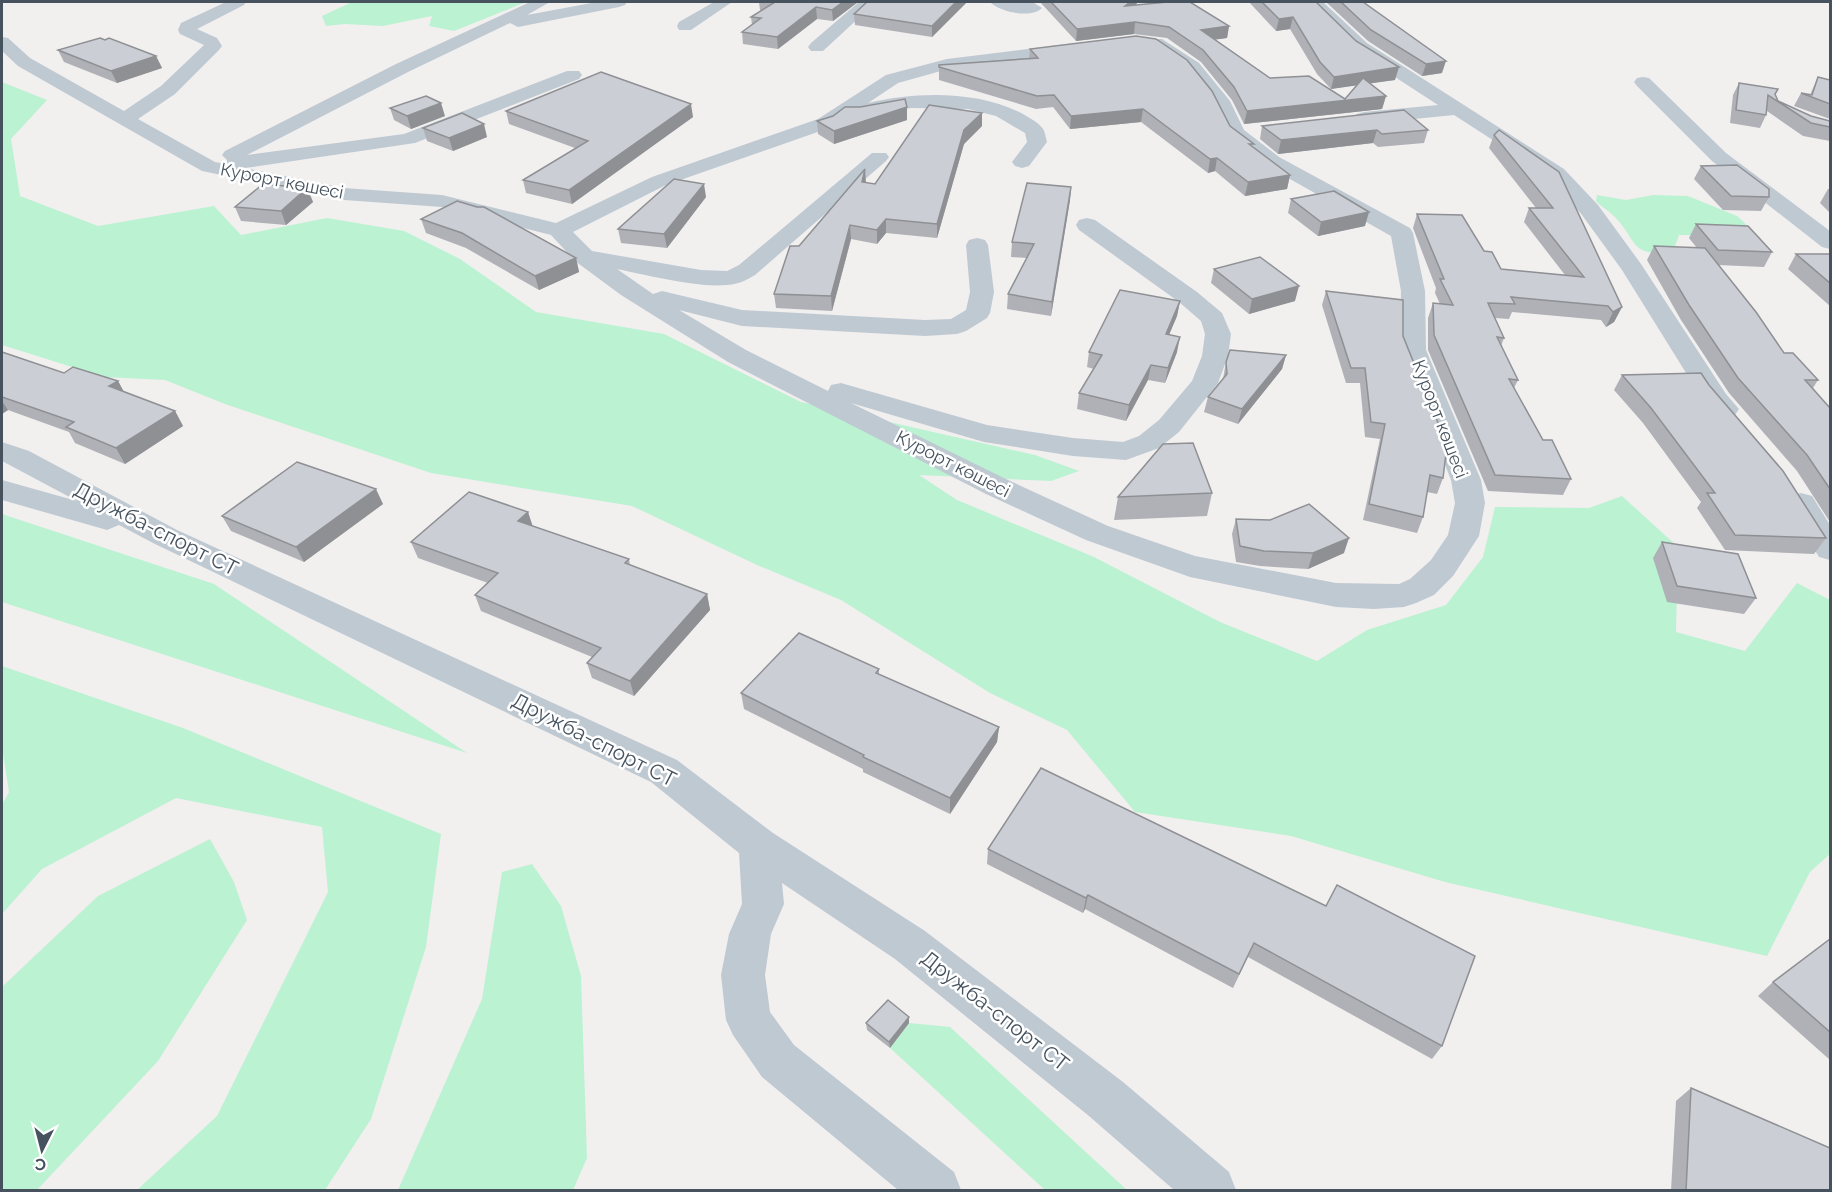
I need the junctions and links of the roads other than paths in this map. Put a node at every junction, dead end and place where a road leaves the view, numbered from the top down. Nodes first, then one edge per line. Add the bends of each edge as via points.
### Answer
1 (238, 2) edge
2 (542, 2) edge
3 (619, 2) edge
4 (724, 2) edge
5 (868, 2) edge
6 (998, 2) edge
7 (1314, 2) edge
8 (1034, 8) dead end
9 (497, 23) junction
10 (685, 26) dead end
11 (1134, 41) edge
12 (2, 42) edge
13 (1098, 46) edge
14 (817, 47) dead end
15 (573, 75) dead end
16 (1643, 82) dead end
17 (1455, 109) junction
18 (125, 118) junction
19 (1346, 120) edge
20 (825, 123) junction
21 (879, 157) dead end
22 (1022, 162) dead end
23 (209, 167) junction
24 (1088, 225) dead end
25 (559, 230) junction
26 (1830, 242) edge
27 (977, 245) dead end
28 (583, 256) junction
29 (630, 290) junction
30 (768, 370) junction
31 (1739, 425) edge
32 (2, 451) edge
33 (1785, 479) edge
34 (2, 490) edge
35 (166, 537) junction
36 (1830, 549) edge
37 (759, 845) junction
38 (936, 1191) edge
39 (1211, 1191) edge

1 - 18 street via 187,27 186,30 213,46 168,90
2 - 9 street
3 - 9 street
4 - 10 street
5 - 14 street
6 - 8 street
7 - 17 street via 1361,47
9 - 23 street
11 - 30 street, Курорт көшесі via 1160,44 1193,67 1272,161 1402,234 1413,291 1413,350 1466,480 1470,503 1463,536 1442,568 1422,587 1404,595 1336,595 1190,566 1097,533 997,487
12 - 18 street, Курорт көшесі via 24,62
13 - 20 street via 947,64 892,79
15 - 23 street via 408,139
16 - 26 street via 1719,157
17 - 19 street
17 - 31 street via 1557,172 1633,269 1716,399
18 - 23 street, Курорт көшесі
20 - 22 street via 891,104 995,109 1034,130 1037,142
20 - 25 street via 659,181
21 - 28 street via 747,270 731,278 701,277
23 - 25 street, Курорт көшесі via 344,194 442,201
24 - 30 street via 1214,318 1218,334 1215,356 1205,383 1170,426 1149,442 1126,451 984,433
25 - 28 street, Курорт көшесі
27 - 29 street via 982,292 978,313 957,326 925,328 742,318
28 - 29 street, Курорт көшесі
29 - 30 street, Курорт көшесі via 737,356
32 - 35 street, Дружба-спорт СТ
33 - 36 street
34 - 35 street
35 - 37 street, Дружба-спорт СТ via 664,771
37 - 38 street via 763,904 750,934 743,975 749,1020 778,1061
37 - 39 street, Дружба-спорт СТ via 910,945 1106,1099

